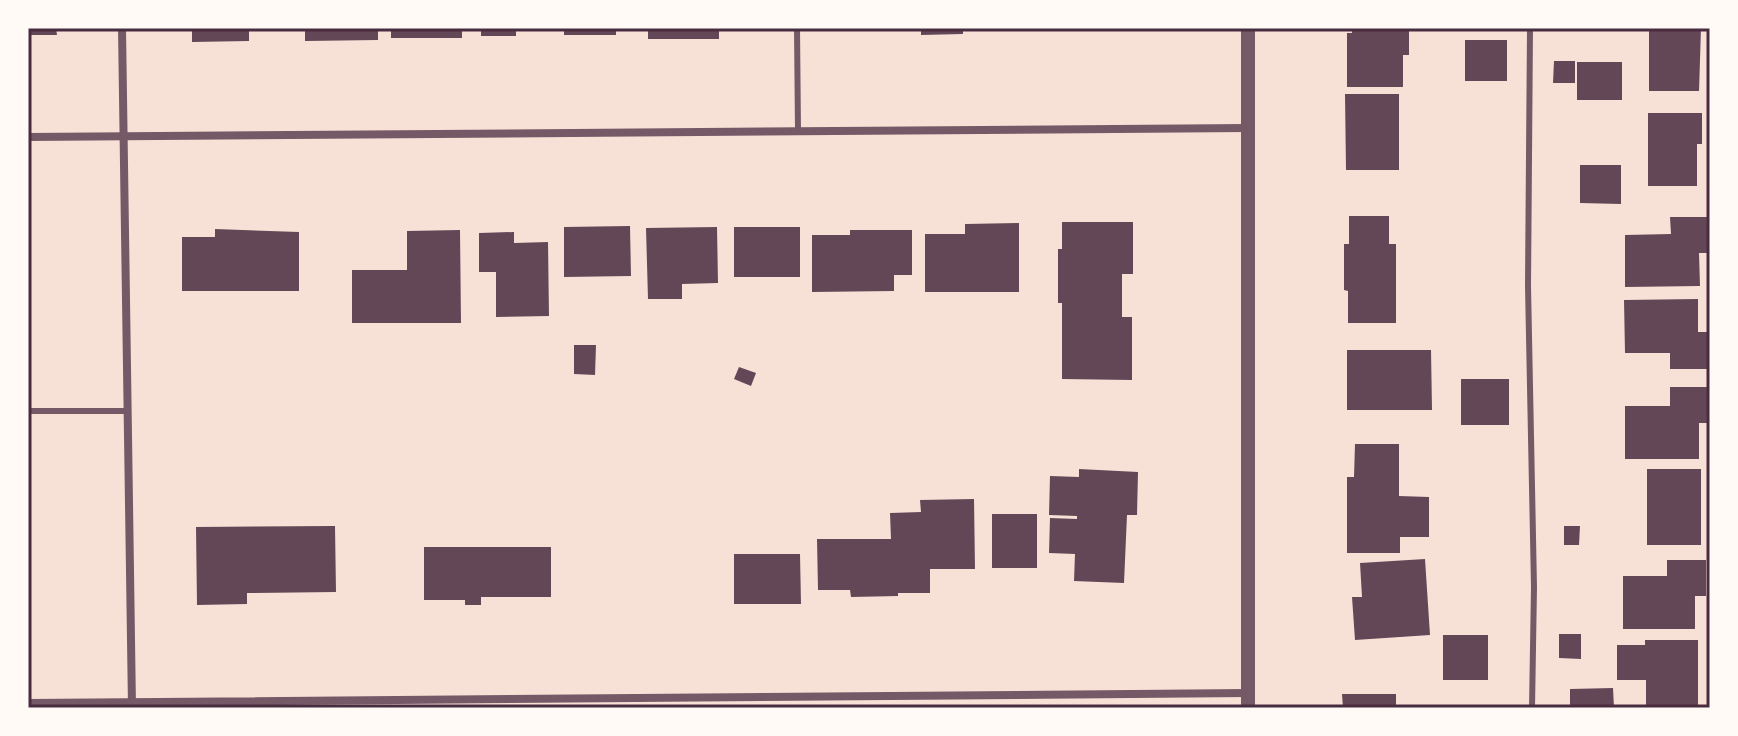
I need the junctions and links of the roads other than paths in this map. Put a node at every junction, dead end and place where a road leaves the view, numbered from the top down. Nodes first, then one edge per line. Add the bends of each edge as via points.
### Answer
1 (122, 28) edge
2 (797, 28) edge
3 (1248, 28) edge
4 (1530, 28) edge
5 (1248, 128) junction
6 (798, 131) junction
7 (122, 136) junction
8 (28, 137) edge
9 (28, 411) edge
10 (127, 411) junction
11 (1248, 700) edge
12 (28, 703) edge
13 (132, 705) edge
14 (1532, 708) edge

1 - 7 street
2 - 6 lane
3 - 5 street
4 - 14 lane
5 - 6 street
5 - 11 street
6 - 7 street
7 - 8 street
7 - 10 street
9 - 10 lane
10 - 13 street
11 - 13 street
12 - 13 street

